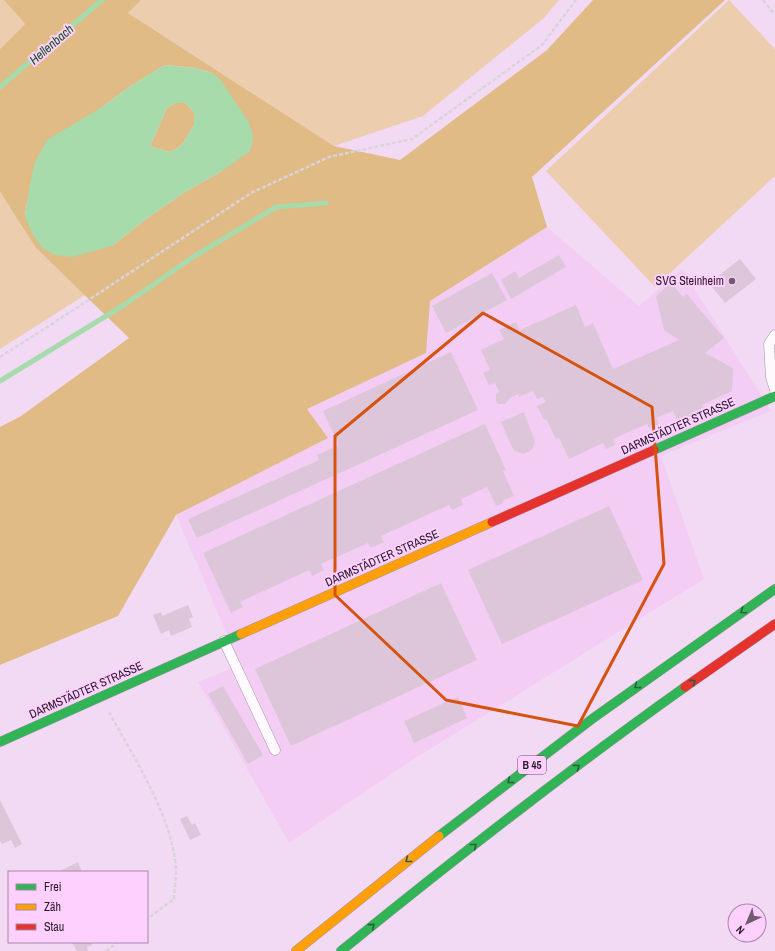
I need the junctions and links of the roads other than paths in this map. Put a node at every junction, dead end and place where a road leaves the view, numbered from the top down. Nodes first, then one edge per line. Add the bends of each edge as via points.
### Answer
1 (775, 335) edge
2 (772, 342) edge
3 (775, 390) edge
4 (775, 396) edge
5 (775, 589) edge
6 (775, 624) edge
7 (224, 641) junction
8 (0, 742) edge
9 (275, 750) dead end
10 (296, 951) edge
11 (342, 951) edge

1 - 2 lane
2 - 3 lane via 771,377
4 - 7 main road, DARMSTÄDTER STRASSE
5 -> 10 main road, B 45 via 675,658 526,768
11 -> 6 main road, B 45 via 546,789
7 - 8 main road, DARMSTÄDTER STRASSE
7 - 9 lane

